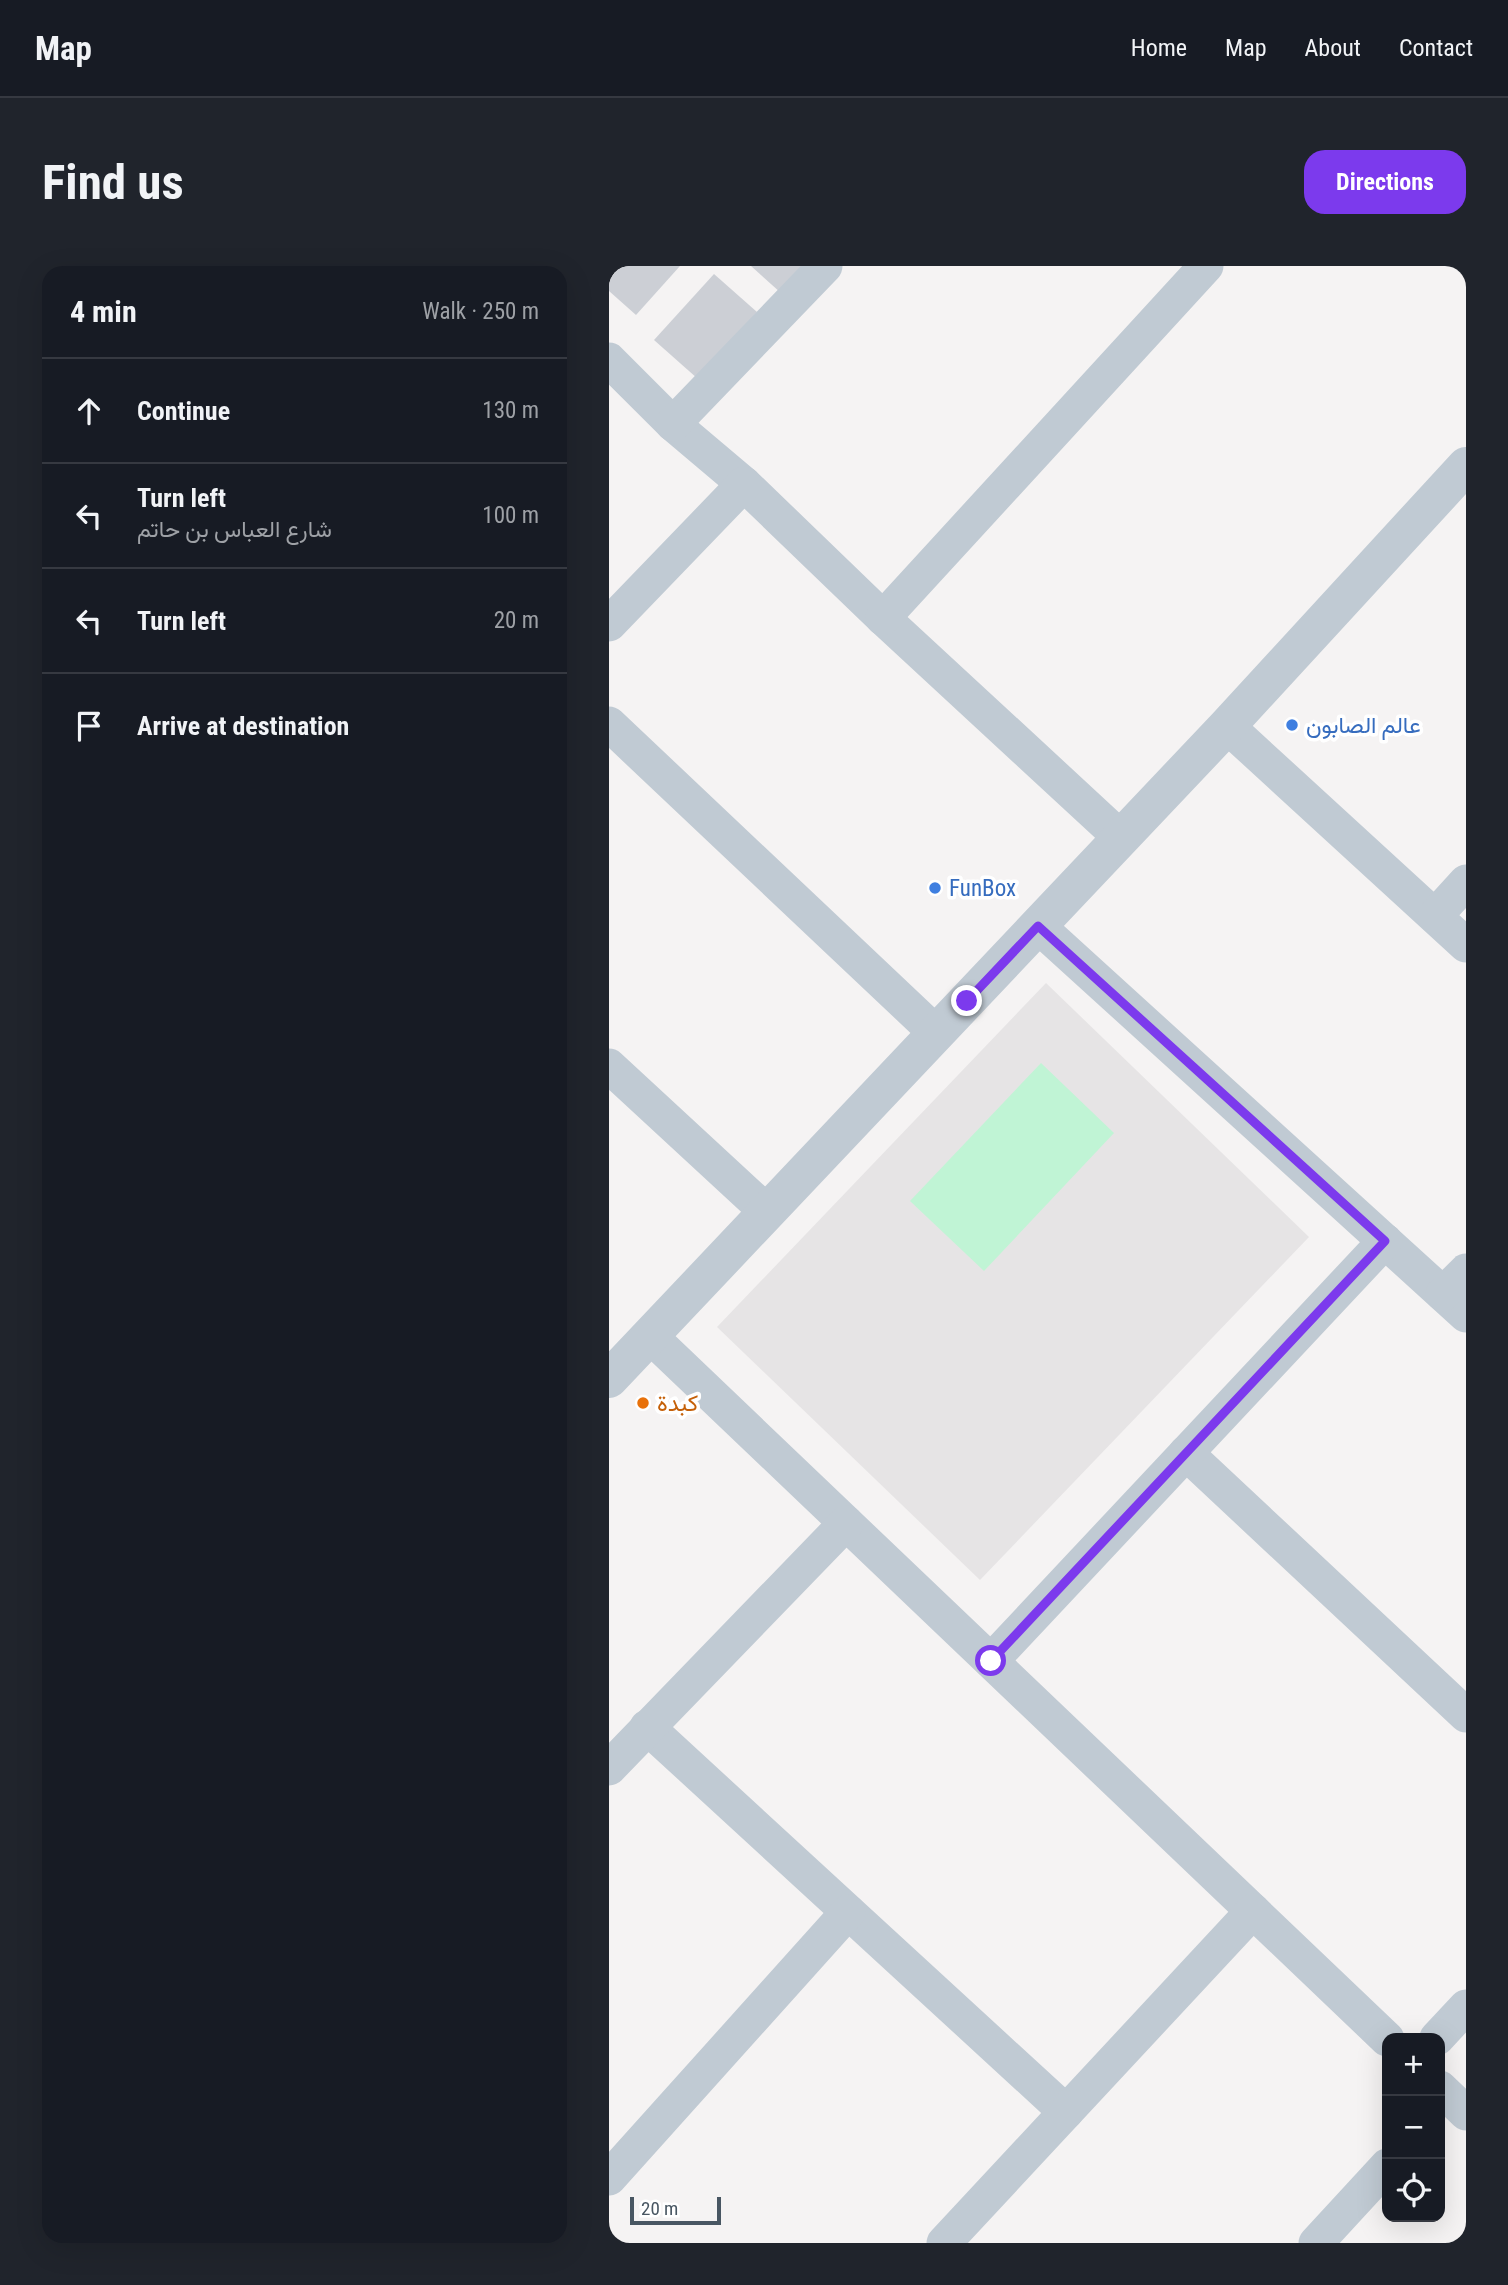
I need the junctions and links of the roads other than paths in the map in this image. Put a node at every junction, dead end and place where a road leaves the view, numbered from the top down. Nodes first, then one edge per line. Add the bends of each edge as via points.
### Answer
1 (825, 266) edge
2 (1193, 270) edge
3 (609, 360) edge
4 (673, 424) junction
5 (1466, 466) edge
6 (744, 484) junction
7 (883, 618) junction
8 (609, 624) edge
9 (609, 724) edge
10 (1227, 726) junction
11 (1121, 838) junction
12 (1466, 882) edge
13 (1435, 916) junction
14 (1038, 926) junction
15 (1466, 945) edge
16 (936, 1034) junction
17 (609, 1066) edge
18 (767, 1212) junction
19 (1385, 1241) junction
20 (1459, 1294) edge
21 (650, 1336) junction
22 (609, 1379) edge
23 (1186, 1452) junction
24 (846, 1523) junction
25 (991, 1661) junction
26 (1466, 1715) edge
27 (647, 1727) junction
28 (609, 1768) edge
29 (1254, 1911) junction
30 (848, 1912) junction
31 (1466, 2007) edge
32 (1442, 2033) edge
33 (1382, 2034) edge
34 (1066, 2112) junction
35 (1382, 2171) edge
36 (609, 2178) edge
37 (944, 2243) edge
38 (1316, 2243) edge

1 - 4 street
2 - 7 street
3 - 4 street
4 - 6 street
5 - 10 street
6 - 7 street
6 - 8 street
7 - 11 street
9 - 16 street
10 - 11 street
10 - 13 street
11 - 14 street
12 - 13 street
13 - 15 street
14 - 16 street
14 - 19 street
16 - 18 street
17 - 18 street
18 - 21 street
19 - 20 street
19 - 23 street
21 - 22 street
21 - 24 street
23 - 25 street
23 - 26 street
24 - 25 street
24 - 27 street
25 - 29 street
27 - 28 street
27 - 30 street
29 - 33 street
29 - 34 street
30 - 34 street
30 - 36 street
31 - 32 street
34 - 37 street
35 - 38 street

